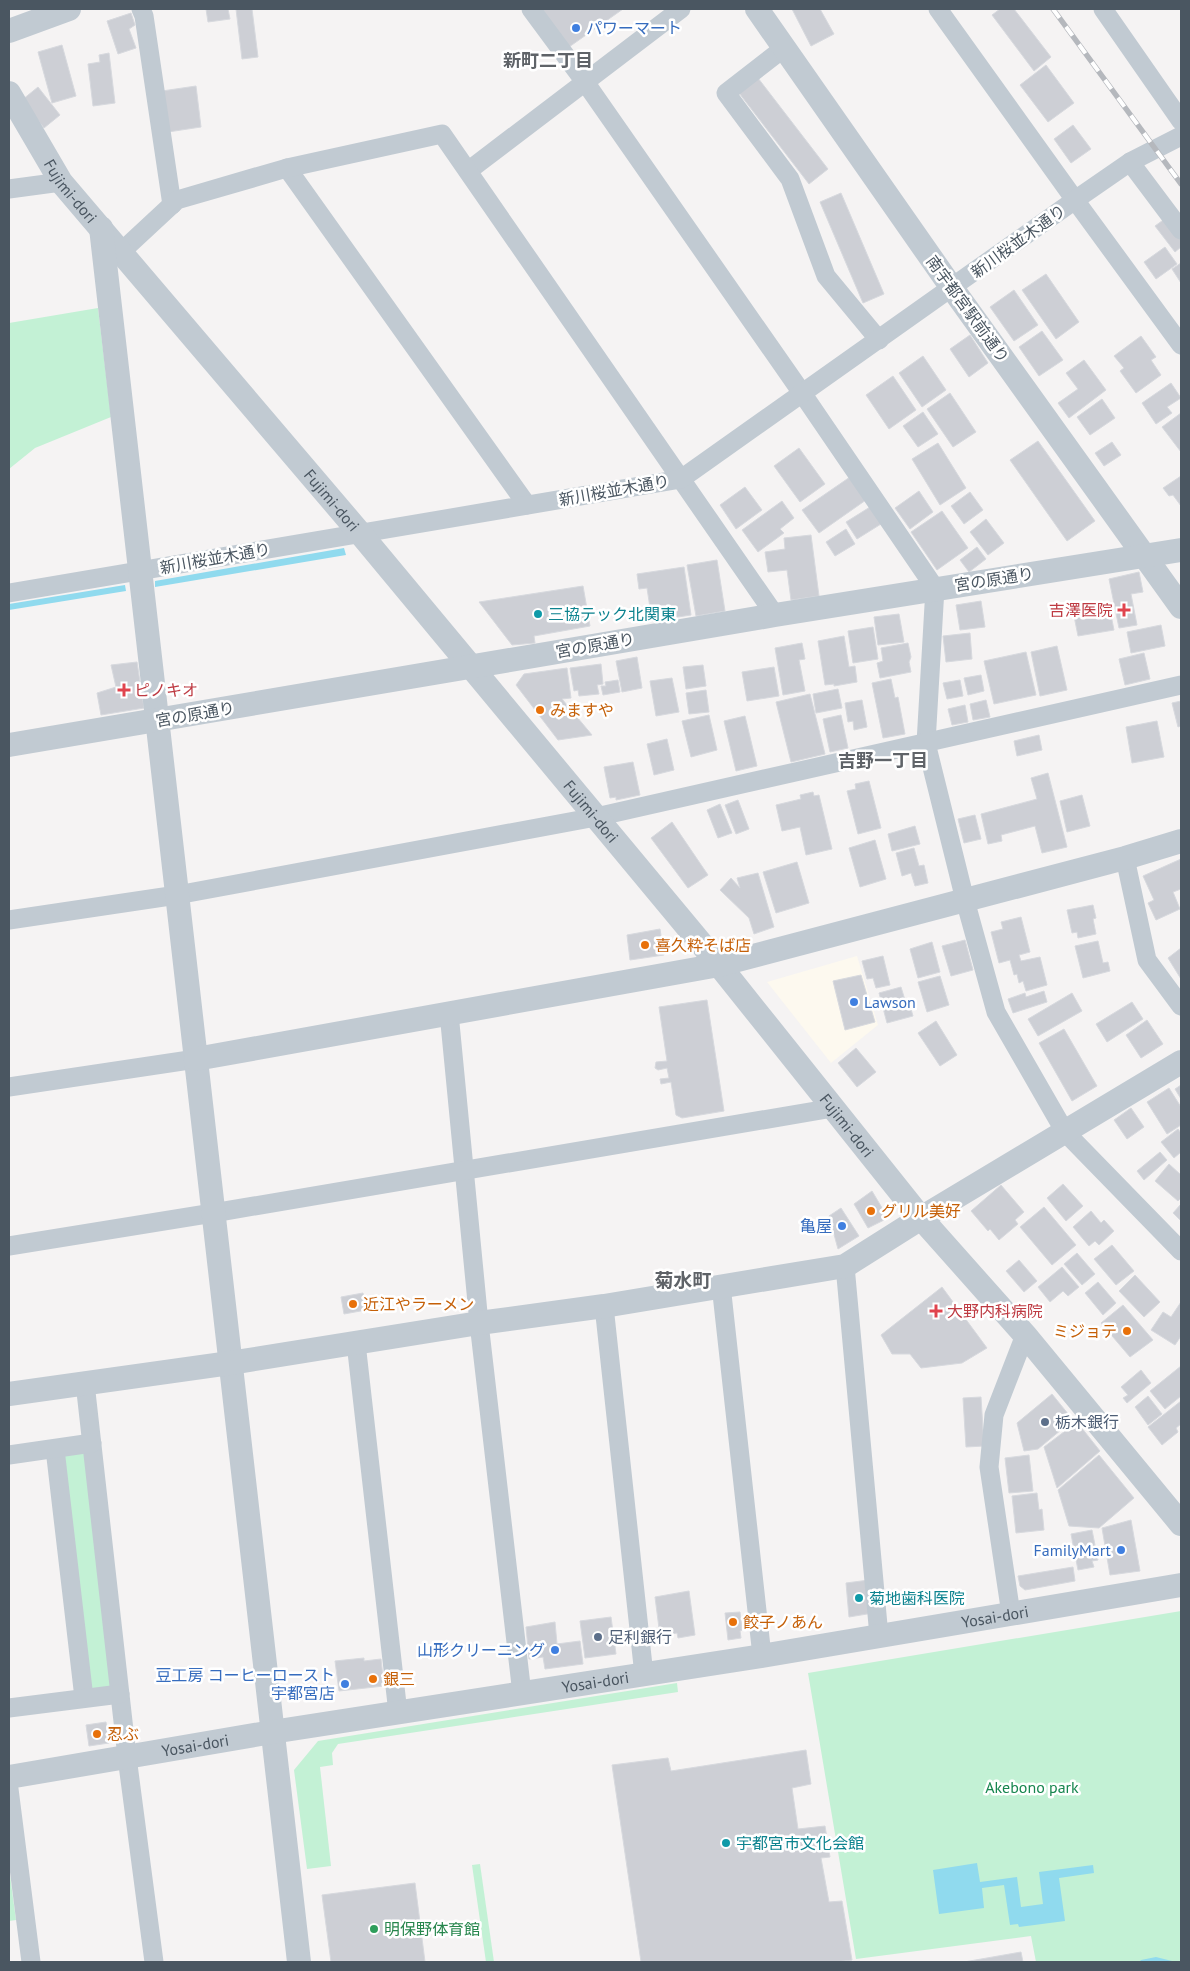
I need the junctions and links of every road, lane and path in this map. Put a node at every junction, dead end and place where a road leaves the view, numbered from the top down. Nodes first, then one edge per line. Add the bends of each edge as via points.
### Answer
1 (69, 9) edge
2 (141, 9) edge
3 (531, 9) edge
4 (681, 9) edge
5 (757, 9) edge
6 (938, 9) edge
7 (1103, 9) edge
8 (9, 31) edge
9 (784, 48) junction
10 (585, 82) junction
11 (9, 93) edge
12 (1181, 120) edge
13 (1181, 136) edge
14 (1130, 162) junction
15 (287, 168) junction
16 (468, 171) junction
17 (61, 182) junction
18 (9, 189) edge
19 (1075, 200) junction
20 (172, 205) junction
21 (102, 228) junction
22 (1181, 230) edge
23 (121, 252) junction
24 (952, 288) junction
25 (879, 340) junction
26 (1181, 345) edge
27 (802, 393) junction
28 (681, 479) junction
29 (527, 505) junction
30 (360, 532) junction
31 (1181, 550) edge
32 (1145, 555) junction
33 (140, 571) junction
34 (935, 588) junction
35 (9, 593) edge
36 (1181, 607) edge
37 (775, 615) junction
38 (470, 666) junction
39 (1181, 685) edge
40 (157, 720) junction
41 (926, 743) junction
42 (9, 745) edge
43 (596, 817) junction
44 (1181, 841) edge
45 (1125, 858) junction
46 (177, 895) junction
47 (965, 900) junction
48 (9, 920) edge
49 (719, 965) junction
50 (1181, 1006) edge
51 (449, 1013) junction
52 (196, 1059) junction
53 (1181, 1062) edge
54 (9, 1087) edge
55 (833, 1108) junction
56 (1065, 1132) junction
57 (464, 1170) junction
58 (214, 1213) junction
59 (921, 1218) junction
60 (9, 1246) edge
61 (1181, 1251) edge
62 (845, 1266) junction
63 (721, 1285) junction
64 (604, 1306) junction
65 (479, 1323) junction
66 (1025, 1335) junction
67 (356, 1343) junction
68 (230, 1363) junction
69 (86, 1383) junction
70 (9, 1394) edge
71 (92, 1443) junction
72 (55, 1449) junction
73 (9, 1455) edge
74 (1181, 1524) edge
75 (1181, 1585) edge
76 (1011, 1614) junction
77 (879, 1636) junction
78 (762, 1656) junction
79 (644, 1675) junction
80 (120, 1694) junction
81 (522, 1694) junction
82 (84, 1698) junction
83 (9, 1708) edge
84 (398, 1713) junction
85 (272, 1732) junction
86 (127, 1756) junction
87 (9, 1777) edge
88 (9, 1789) edge
89 (31, 1962) edge
90 (154, 1962) edge
91 (298, 1962) edge

1 - 8 street
2 - 20 street
3 - 10 street
4 - 10 street
5 - 9 street, 南宇都宮駅前通り
6 - 19 street
7 - 12 street
9 - 24 street, 南宇都宮駅前通り
9 - 25 street via 726,93 790,179 826,276
10 - 16 street
10 - 27 street
11 - 17 street, Fujimi-dori
13 - 14 street, 新川桜並木通り
14 - 19 street, 新川桜並木通り
14 - 22 street
15 - 16 street via 442,134
15 - 20 street via 177,200
15 - 29 street
16 - 28 street
17 - 18 street
17 - 21 street, Fujimi-dori
19 - 24 street, 新川桜並木通り
19 - 26 street
20 - 23 street
21 - 23 street, Fujimi-dori
21 - 33 street
23 - 30 street, Fujimi-dori
24 - 25 street, 新川桜並木通り
24 - 32 street, 南宇都宮駅前通り
25 - 27 street, 新川桜並木通り
27 - 28 street, 新川桜並木通り
27 - 34 street
28 - 29 street, 新川桜並木通り
28 - 37 street
29 - 30 street, 新川桜並木通り
30 - 33 street, 新川桜並木通り
30 - 38 street, Fujimi-dori
31 - 32 street, 宮の原通り
32 - 34 street, 宮の原通り
32 - 36 street, 南宇都宮駅前通り
33 - 35 street, 新川桜並木通り
33 - 40 street
34 - 37 street, 宮の原通り
34 - 41 street
37 - 38 street, 宮の原通り
38 - 40 street, 宮の原通り
38 - 43 street, Fujimi-dori
39 - 41 street
40 - 42 street, 宮の原通り
40 - 46 street
41 - 43 street
41 - 47 street
43 - 46 street
43 - 49 street, Fujimi-dori
44 - 45 street
45 - 47 street
45 - 50 street via 1147,960
46 - 48 street
46 - 52 street
47 - 49 street
47 - 56 street via 996,1012
49 - 51 street
49 - 55 street, Fujimi-dori
51 - 52 street
51 - 57 street
52 - 54 street
52 - 58 street
53 - 56 street
55 - 57 street
55 - 59 street, Fujimi-dori
56 - 59 street
56 - 61 street
57 - 58 street
57 - 65 street
58 - 60 street
58 - 68 street
59 - 62 street
59 - 66 street, Fujimi-dori
62 - 63 street
62 - 77 street
63 - 64 street
63 - 78 street
64 - 65 street
64 - 79 street
65 - 67 street
65 - 81 street
66 - 74 street, Fujimi-dori
66 - 76 street via 994,1415 989,1467
67 - 68 street
67 - 84 street
68 - 69 street
68 - 85 street
69 - 70 street
69 - 71 street
71 - 72 street
71 - 80 street
72 - 73 street
72 - 82 street
75 - 76 street, Yosai-dori
76 - 77 street, Yosai-dori
77 - 78 street, Yosai-dori
78 - 79 street, Yosai-dori
79 - 81 street, Yosai-dori
80 - 82 street
80 - 86 street
81 - 84 street, Yosai-dori
82 - 83 street
84 - 85 street, Yosai-dori
85 - 86 street, Yosai-dori
85 - 91 street
86 - 87 street, Yosai-dori
86 - 90 street
88 - 89 street

